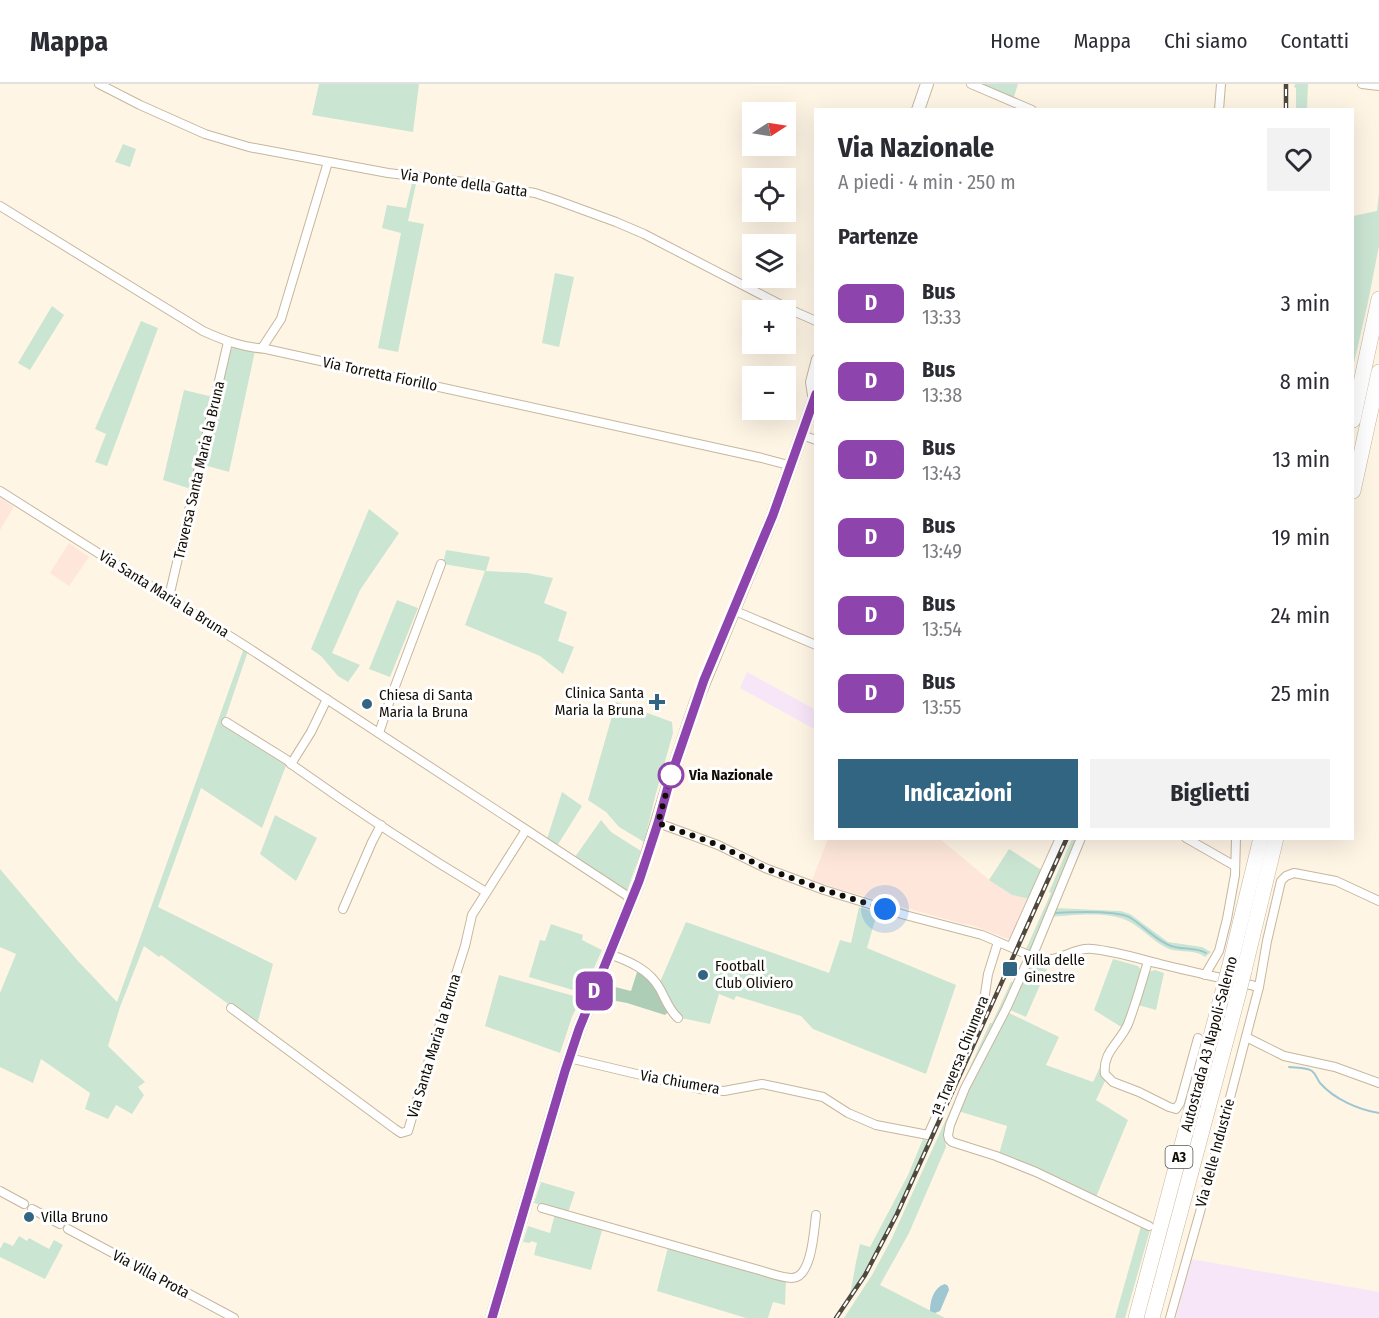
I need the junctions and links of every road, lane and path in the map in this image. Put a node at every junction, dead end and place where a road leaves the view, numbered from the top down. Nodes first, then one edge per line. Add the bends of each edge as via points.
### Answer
1 (99, 84) edge
2 (927, 84) edge
3 (971, 84) edge
4 (1221, 84) edge
5 (1362, 84) edge
6 (1379, 86) edge
7 (919, 108) edge
8 (1027, 108) edge
9 (1219, 108) edge
10 (328, 162) junction
11 (0, 206) edge
12 (1379, 299) edge
13 (814, 320) edge
14 (228, 342) junction
15 (262, 348) junction
16 (814, 367) edge
17 (1379, 372) edge
18 (814, 398) edge
19 (1354, 415) edge
20 (802, 435) junction
21 (814, 439) edge
22 (792, 466) junction
23 (1354, 486) edge
24 (0, 491) edge
25 (441, 564) dead end
26 (169, 597) junction
27 (733, 610) junction
28 (814, 644) edge
29 (327, 699) junction
30 (226, 722) dead end
31 (379, 733) junction
32 (291, 764) junction
33 (658, 823) junction
34 (381, 825) junction
35 (526, 830) junction
36 (1059, 840) edge
37 (1080, 840) edge
38 (1190, 840) edge
39 (1236, 840) edge
40 (1260, 840) edge
41 (1276, 840) edge
42 (1235, 866) junction
43 (486, 892) junction
44 (632, 899) junction
45 (1379, 901) edge
46 (343, 909) dead end
47 (998, 942) junction
48 (1011, 947) junction
49 (609, 954) junction
50 (1031, 957) junction
51 (1148, 961) junction
52 (1205, 975) junction
53 (1259, 987) junction
54 (1229, 997) junction
55 (231, 1008) dead end
56 (678, 1018) dead end
57 (1245, 1037) junction
58 (1198, 1038) dead end
59 (569, 1058) junction
60 (1379, 1083) edge
61 (928, 1135) joint
62 (0, 1191) edge
63 (534, 1206) junction
64 (816, 1215) dead end
65 (60, 1224) dead end
66 (1149, 1226) dead end
67 (68, 1229) dead end
68 (234, 1318) edge
69 (492, 1318) edge
70 (1136, 1318) edge
71 (1152, 1318) edge
72 (1170, 1318) edge

1 - 10 street, Via Ponte della Gatta via 205,134
2 - 7 main road
3 - 8 street
4 - 9 street
5 - 6 street
10 - 13 street, Via Ponte della Gatta via 535,193 644,234
10 - 15 street via 281,319
11 - 14 street, Via Torretta Fiorillo via 203,331
12 - 19 highway
14 - 15 street, Via Torretta Fiorillo
14 - 26 street, Traversa Santa Maria la Bruna
15 - 22 street, Via Torretta Fiorillo
16 - 18 street via 810,382
17 - 23 highway
18 - 20 main road
20 - 21 street
20 - 22 main road
22 - 27 main road
24 - 26 street, Via Santa Maria la Bruna
25 - 31 street
26 - 29 street, Via Santa Maria la Bruna
27 - 28 street
27 - 33 main road via 694,708
29 - 31 street, Via Santa Maria la Bruna
29 - 32 street
30 - 32 street
31 - 35 street, Via Santa Maria la Bruna
32 - 34 street
33 - 44 main road
33 - 47 street via 824,890
34 - 43 street
34 - 46 street
35 - 43 street, Via Santa Maria la Bruna
35 - 44 street, Via Santa Maria la Bruna
36 - 48 street
37 - 50 street
38 - 42 street
39 - 42 street
40 - 54 highway, Autostrada A3 Napoli-Salerno / A3, bridge via 1228,969
41 - 54 highway, Autostrada A3 Napoli-Salerno / A3, bridge via 1244,971
42 - 52 street via 1219,951
43 - 55 street, Via Santa Maria la Bruna via 471,915 465,946 408,1131 404,1133
44 - 49 main road
45 - 53 street, Via delle Industrie via 1336,881 1294,873 1286,876 1281,881
47 - 48 street
47 - 61 street, 1ª Traversa Chiumera via 985,994
48 - 50 street
49 - 56 street via 648,974
49 - 59 main road
50 - 51 street via 1046,961 1092,949
50 - 66 street via 965,1088 950,1125 949,1139 1036,1172
51 - 52 street
51 - 58 street via 1128,1024 1108,1053 1105,1074 1113,1082 1176,1109
52 - 53 street
53 - 57 street, Via delle Industrie
54 - 70 highway, Autostrada A3 Napoli-Salerno / A3 via 1194,1104
54 - 71 highway, Autostrada A3 Napoli-Salerno / A3
57 - 60 street via 1284,1056 1335,1067
57 - 72 street, Via delle Industrie
59 - 61 street, Via Chiumera via 700,1089 724,1091 762,1084 786,1089 823,1097 876,1125
59 - 63 main road
62 - 65 street
63 - 64 street via 794,1278 809,1261
63 - 69 main road
67 - 68 street, Via Villa Prota

